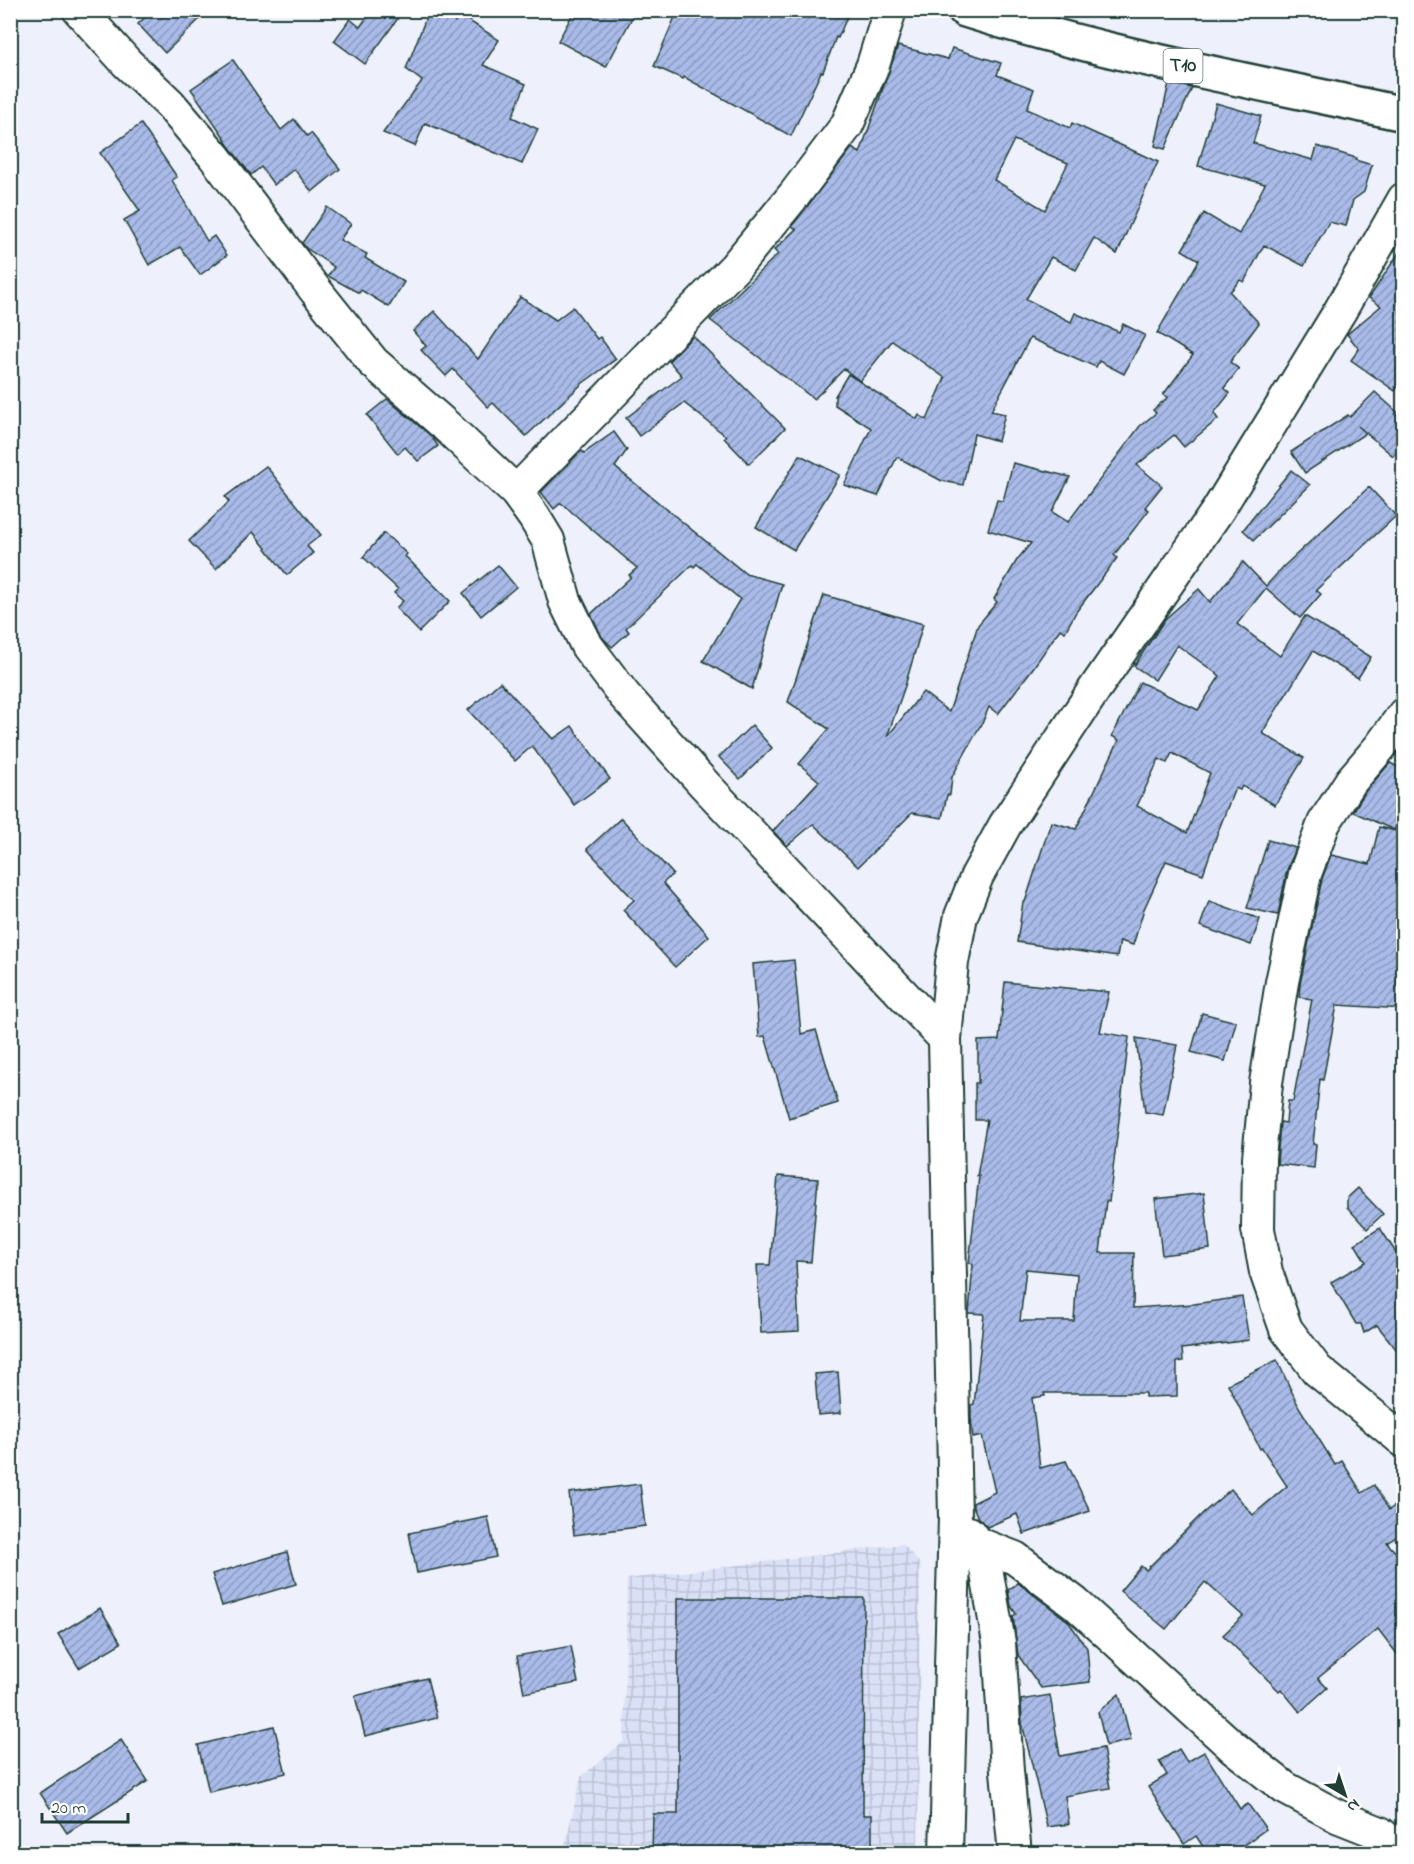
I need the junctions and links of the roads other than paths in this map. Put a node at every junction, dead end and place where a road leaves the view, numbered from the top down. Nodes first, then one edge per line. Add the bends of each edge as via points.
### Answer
1 (79, 10) edge
2 (890, 10) edge
3 (965, 10) edge
4 (1404, 114) edge
5 (1404, 199) edge
6 (516, 492) junction
7 (1404, 714) edge
8 (1392, 753) edge
9 (945, 1039) junction
10 (1404, 1441) edge
11 (955, 1516) junction
12 (976, 1543) junction
13 (1404, 1853) edge
14 (946, 1854) edge
15 (1015, 1854) edge

1 - 6 street via 214,156 373,362
2 - 6 street via 873,65 847,125 795,194 735,267
3 - 4 highway, T10 via 1018,27
5 - 9 street via 1218,510 1083,706 1005,825 977,876 961,916
6 - 9 street via 548,540 565,601 587,646 624,695
7 - 8 street
8 - 10 street via 1351,781 1324,823 1305,874 1266,1083 1258,1229 1266,1272 1286,1329 1317,1370
9 - 11 street
11 - 12 street
11 - 14 street
12 - 13 street via 1015,1558 1076,1603 1233,1747 1285,1788 1337,1816 1380,1833
12 - 15 street via 986,1568 999,1643

